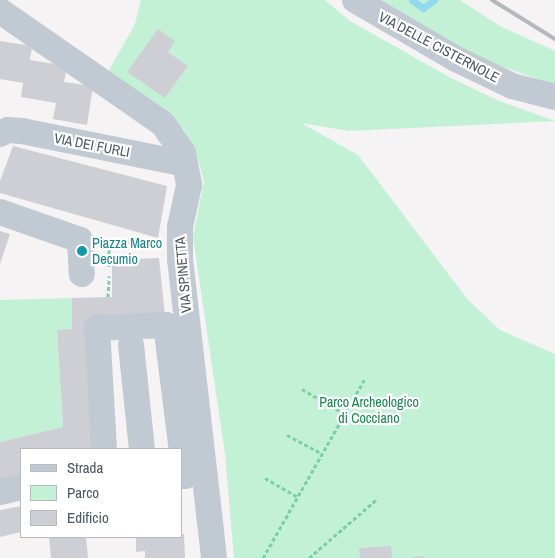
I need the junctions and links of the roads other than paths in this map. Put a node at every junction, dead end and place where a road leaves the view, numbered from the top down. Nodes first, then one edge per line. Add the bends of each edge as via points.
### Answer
1 (355, 0) edge
2 (0, 11) edge
3 (555, 97) edge
4 (0, 134) edge
5 (185, 164) junction
6 (8, 215) edge
7 (82, 274) dead end
8 (131, 345) dead end
9 (104, 448) edge
10 (142, 448) edge
11 (181, 448) edge
12 (182, 452) edge
13 (193, 473) edge
14 (20, 487) edge
15 (0, 492) edge
16 (214, 558) edge

1 - 3 street, VIA DELLE CISTERNOLE via 472,67 512,86
2 - 5 street, VIA SPINETTA via 163,124 183,153
4 - 5 street, VIA DEI FURLI via 8,130 22,131
5 - 13 street, VIA SPINETTA via 189,186 180,227 180,244
6 - 7 street via 80,240
8 - 10 street
9 - 11 street via 97,328 166,325
12 - 13 street via 185,476
13 - 16 street
14 - 15 street

